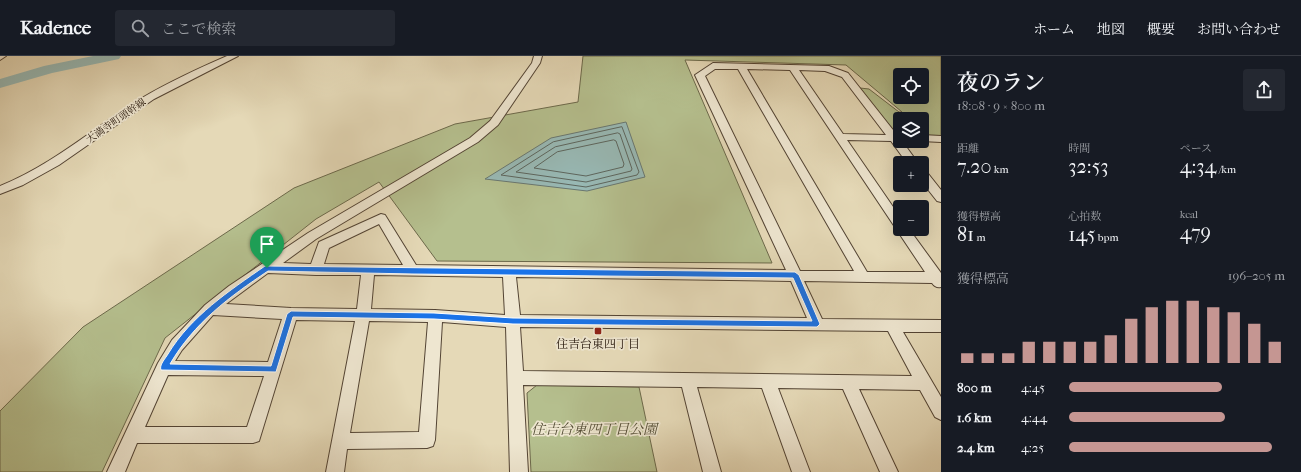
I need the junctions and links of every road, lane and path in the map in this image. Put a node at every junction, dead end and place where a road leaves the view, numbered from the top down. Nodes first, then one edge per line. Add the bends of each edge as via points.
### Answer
1 (234, 56) edge
2 (538, 56) edge
3 (741, 67) junction
4 (792, 67) junction
5 (893, 132) edge
6 (839, 137) junction
7 (893, 137) edge
8 (929, 138) edge
9 (941, 139) edge
10 (929, 183) edge
11 (0, 190) edge
12 (941, 198) edge
13 (893, 216) edge
14 (907, 236) edge
15 (267, 268) junction
16 (316, 270) junction
17 (368, 271) junction
18 (413, 271) junction
19 (509, 272) junction
20 (795, 275) junction
21 (863, 276) junction
22 (939, 280) edge
23 (210, 309) junction
24 (291, 314) junction
25 (363, 314) junction
26 (434, 316) junction
27 (513, 321) junction
28 (817, 324) junction
29 (892, 325) junction
30 (941, 326) edge
31 (163, 368) junction
32 (274, 369) junction
33 (515, 378) junction
34 (688, 381) junction
35 (768, 382) junction
36 (848, 383) junction
37 (924, 384) junction
38 (941, 412) edge
39 (132, 435) junction
40 (340, 441) junction
41 (116, 472) edge
42 (334, 472) edge
43 (519, 472) edge
44 (712, 472) edge
45 (801, 472) edge
46 (890, 472) edge

1 - 11 street, 大満寺町頭幹線 via 140,103 46,169 29,179
2 - 15 street via 536,63 504,110 494,123 474,140 312,236
3 - 4 street
3 - 20 street via 713,66 700,75
3 - 21 street
4 - 5 street via 826,68 845,75
4 - 6 street
6 - 7 street
6 - 13 street
8 - 9 street
10 - 12 street
14 - 22 street
15 - 16 street
15 - 23 street
16 - 17 street
16 - 18 street via 323,245 381,218
17 - 18 street
17 - 25 street
18 - 19 street
19 - 20 street
19 - 27 street
20 - 21 street
20 - 28 street
21 - 22 street
23 - 24 street
23 - 31 street via 177,346
24 - 25 street
24 - 32 street
25 - 26 street
25 - 40 street
26 - 27 street
26 - 40 street via 427,440
27 - 28 street
27 - 33 street
28 - 29 street
29 - 30 street
29 - 37 street
31 - 32 street
31 - 39 street
32 - 39 street via 253,435
33 - 34 street
33 - 43 street
34 - 35 street
34 - 44 street
35 - 36 street
35 - 45 street
36 - 37 street
36 - 46 street
37 - 38 street
39 - 41 street
40 - 42 street

